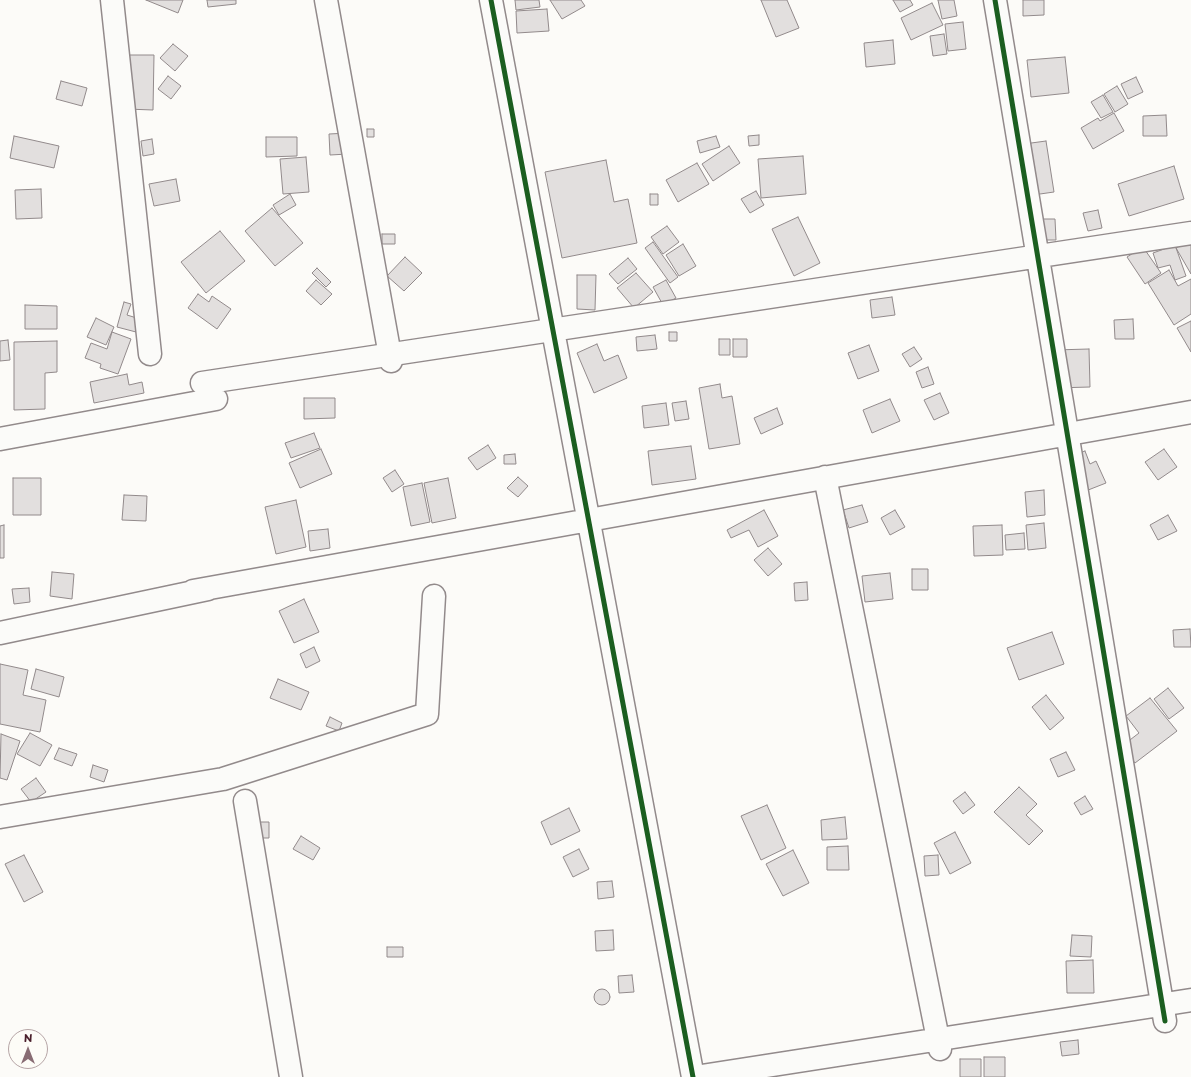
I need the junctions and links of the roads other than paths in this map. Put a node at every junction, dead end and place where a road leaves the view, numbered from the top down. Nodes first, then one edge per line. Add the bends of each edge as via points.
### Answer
1 (112, 0) edge
2 (326, 0) edge
3 (491, 0) edge
4 (995, 0) edge
5 (1191, 233) edge
6 (150, 354) dead end
7 (391, 361) dead end
8 (1191, 412) edge
9 (0, 439) edge
10 (825, 477) junction
11 (219, 586) junction
12 (193, 591) dead end
13 (434, 596) dead end
14 (0, 633) edge
15 (245, 801) dead end
16 (0, 817) edge
17 (1191, 1000) edge
18 (1165, 1020) dead end
19 (940, 1049) dead end
20 (291, 1077) edge
21 (694, 1077) edge

1 - 6 street
2 - 7 street
3 - 21 street
4 - 18 street
5 - 9 street via 209,391
8 - 10 street
10 - 11 street
10 - 19 street
11 - 12 street
11 - 14 street
13 - 16 street via 427,714 223,779
15 - 20 street
17 - 21 street

